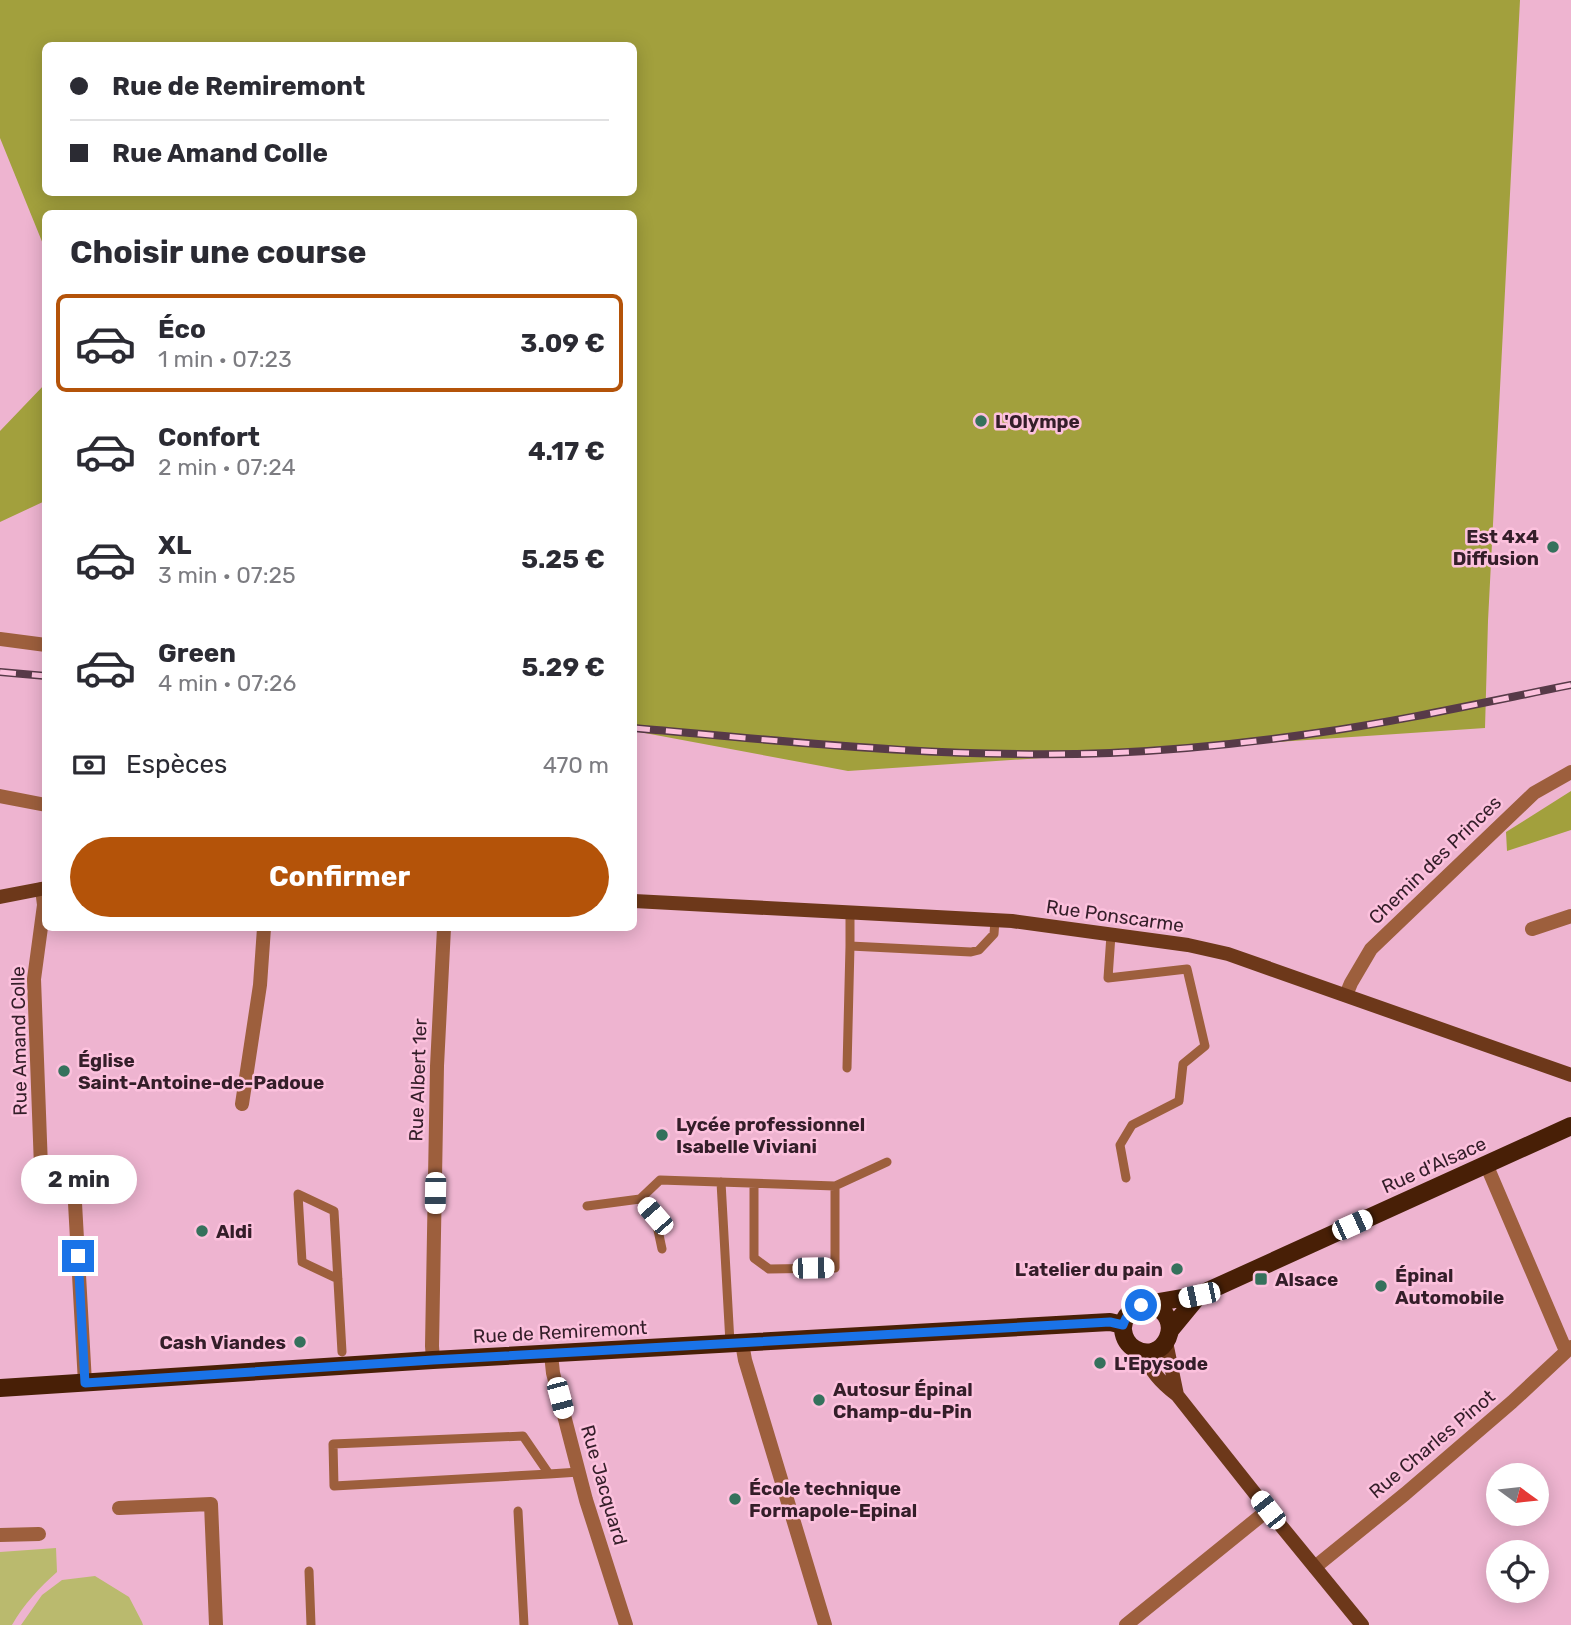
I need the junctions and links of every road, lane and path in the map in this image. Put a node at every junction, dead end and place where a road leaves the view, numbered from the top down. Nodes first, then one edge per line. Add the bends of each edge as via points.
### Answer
1 (0, 639) edge
2 (42, 644) edge
3 (1571, 772) edge
4 (0, 796) edge
5 (42, 804) edge
6 (42, 888) edge
7 (0, 897) edge
8 (637, 901) edge
9 (850, 912) junction
10 (1571, 916) edge
11 (42, 920) edge
12 (995, 920) junction
13 (1532, 929) dead end
14 (264, 931) edge
15 (444, 931) edge
16 (1111, 935) junction
17 (850, 946) junction
18 (1346, 995) junction
19 (847, 1068) dead end
20 (1571, 1075) edge
21 (242, 1104) dead end
22 (1571, 1126) edge
23 (887, 1162) dead end
24 (1486, 1164) junction
25 (1126, 1178) dead end
26 (721, 1182) junction
27 (754, 1184) junction
28 (835, 1186) junction
29 (640, 1199) junction
30 (587, 1206) dead end
31 (662, 1248) dead end
32 (338, 1279) junction
33 (1199, 1295) junction
34 (1150, 1304) junction
35 (1123, 1325) junction
36 (1168, 1336) junction
37 (736, 1343) junction
38 (1568, 1349) edge
39 (342, 1352) dead end
40 (1142, 1352) junction
41 (551, 1354) junction
42 (433, 1360) junction
43 (85, 1383) junction
44 (0, 1388) edge
45 (1177, 1395) junction
46 (579, 1472) junction
47 (549, 1474) junction
48 (119, 1508) dead end
49 (1268, 1510) junction
50 (518, 1511) dead end
51 (39, 1534) dead end
52 (0, 1535) edge
53 (1315, 1567) junction
54 (310, 1571) dead end
55 (216, 1625) edge
56 (312, 1625) edge
57 (524, 1625) edge
58 (626, 1625) edge
59 (825, 1625) edge
60 (1126, 1625) edge
61 (1362, 1625) edge

1 - 2 street
3 - 18 street, Chemin des Princes via 1534,793 1371,949
4 - 5 street
6 - 7 street
8 - 9 street, Rue Ponscarme
9 - 12 street, Rue Ponscarme
9 - 17 lane
10 - 13 street
11 - 43 street, Rue Amand Colle via 34,979 41,1167 74,1185
12 - 16 street, Rue Ponscarme
12 - 17 lane via 994,934 971,952
14 - 21 street
15 - 42 street, Rue Albert 1er
16 - 18 street, Rue Ponscarme via 1228,954
16 - 25 lane via 1108,978 1187,969 1205,1046 1183,1064 1179,1101 1132,1125 1120,1145
17 - 19 lane
18 - 20 street, Rue Ponscarme
22 - 24 main road, Rue d'Alsace
23 - 28 lane
24 - 33 main road, Rue d'Alsace
24 - 38 street
26 - 27 lane
26 - 29 lane via 660,1180
26 - 37 lane
27 - 28 lane
27 - 28 lane via 754,1258 769,1269 835,1268
29 - 30 lane
29 - 31 lane via 655,1216
32 - 32 lane via 334,1211 298,1194 302,1262
32 - 39 lane
33 - 34 main road, Rue d'Alsace
33 - 36 main road, Rue d'Alsace
34 - 35 main road via 1133,1309
34 - 36 main road via 1170,1321
35 - 37 main road, Rue de Remiremont via 1110,1322
35 - 40 main road via 1127,1342
36 - 40 main road via 1158,1350
36 - 45 street
37 - 41 main road, Rue de Remiremont
37 - 59 street
38 - 53 street, Rue Charles Pinot via 1512,1402
40 - 45 street via 1159,1381
41 - 42 main road, Rue de Remiremont
41 - 46 street, Rue Jacquard
42 - 43 main road, Rue de Remiremont
43 - 44 main road, Rue de Remiremont
45 - 49 street
46 - 47 lane
46 - 58 street, Rue Jacquard
47 - 47 lane via 334,1486 333,1444 523,1436
48 - 55 street via 211,1503
49 - 53 street
49 - 60 street
50 - 57 lane
51 - 52 street
53 - 61 street
54 - 56 lane

